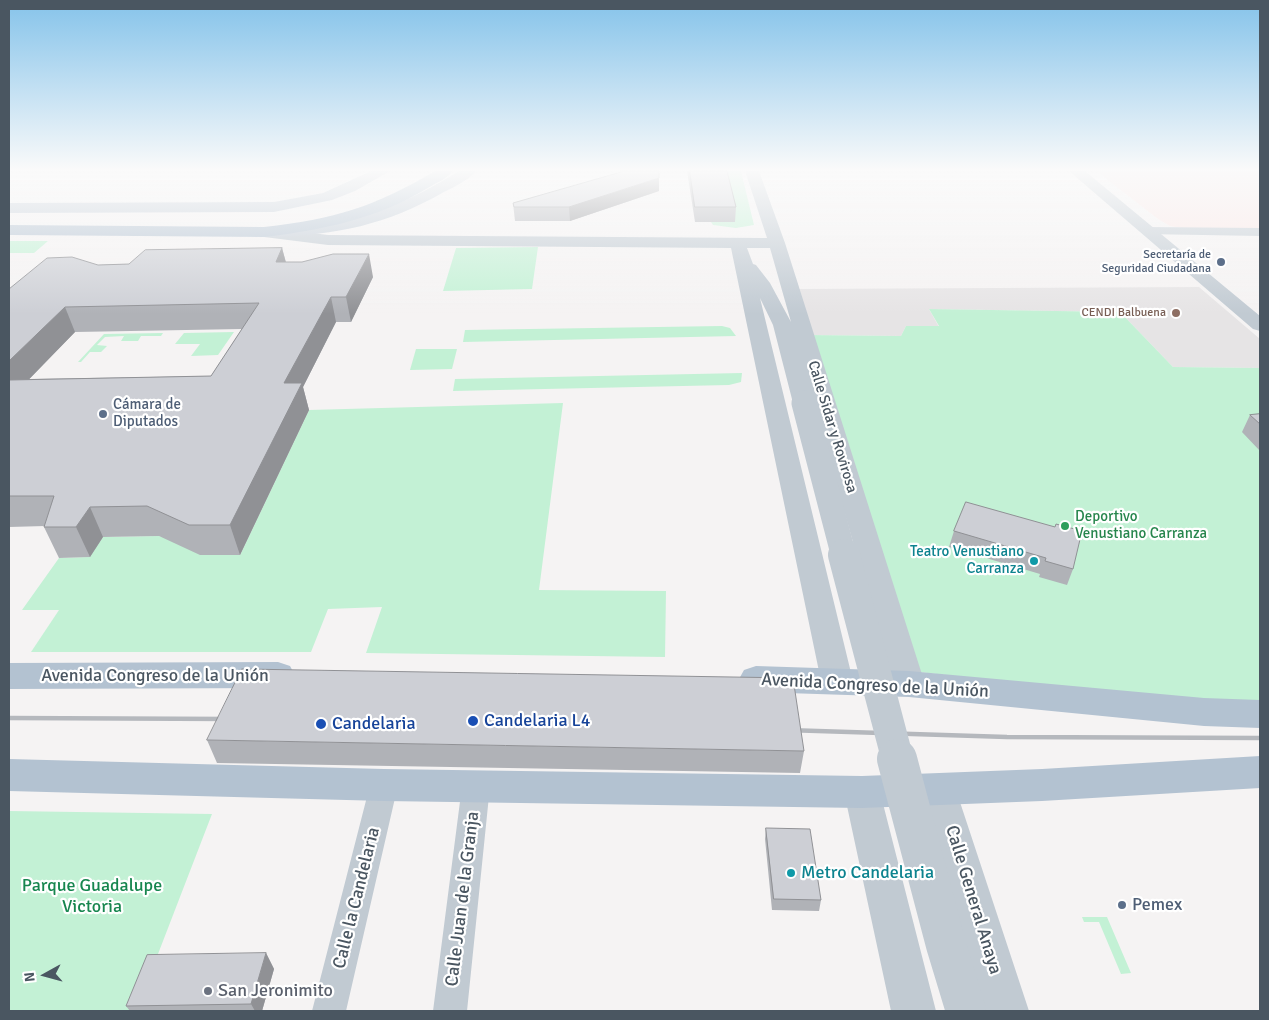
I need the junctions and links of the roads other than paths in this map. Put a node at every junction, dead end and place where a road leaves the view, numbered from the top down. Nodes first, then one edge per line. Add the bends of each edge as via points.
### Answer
1 (378, 218) edge
2 (156, 219) edge
3 (273, 219) edge
4 (340, 219) edge
5 (375, 219) edge
6 (768, 219) edge
7 (1133, 219) edge
8 (9, 230) edge
9 (1148, 231) junction
10 (264, 232) junction
11 (1260, 232) edge
12 (780, 253) junction
13 (741, 255) junction
14 (783, 324) junction
15 (1260, 325) edge
16 (305, 675) edge
17 (9, 676) edge
18 (721, 678) edge
19 (837, 681) junction
20 (909, 684) junction
21 (1260, 714) edge
22 (1260, 772) edge
23 (9, 775) edge
24 (384, 785) junction
25 (476, 786) junction
26 (938, 790) junction
27 (862, 792) junction
28 (329, 1011) edge
29 (450, 1011) edge
30 (914, 1011) edge
31 (966, 1011) edge
32 (1007, 1011) edge

1 - 12 street via 385,227 413,233
2 - 3 main road
4 - 10 main road
5 - 10 main road via 332,228
6 - 12 street, Calle Sidar y Rovirosa
7 - 9 street
8 - 10 main road
9 - 11 street
9 - 15 street
10 - 13 street via 328,240
12 - 13 street
12 - 14 street
12 - 20 street, Calle Sidar y Rovirosa
13 - 14 street
13 - 19 street
14 - 31 street, Calle Sidar y Rovirosa, bridge
16 - 17 main road, Avenida Congreso de la Unión
18 - 19 main road, Avenida Congreso de la Unión
19 - 20 main road, Avenida Congreso de la Unión
20 - 21 main road, Avenida Congreso de la Unión via 1204,712
22 - 26 main road
23 - 24 main road
24 - 25 main road
24 - 28 street, Calle la Candelaria
25 - 27 main road
25 - 29 street, Calle Juan de la Granja
26 - 27 main road
26 - 32 street, Calle General Anaya
27 - 30 street

